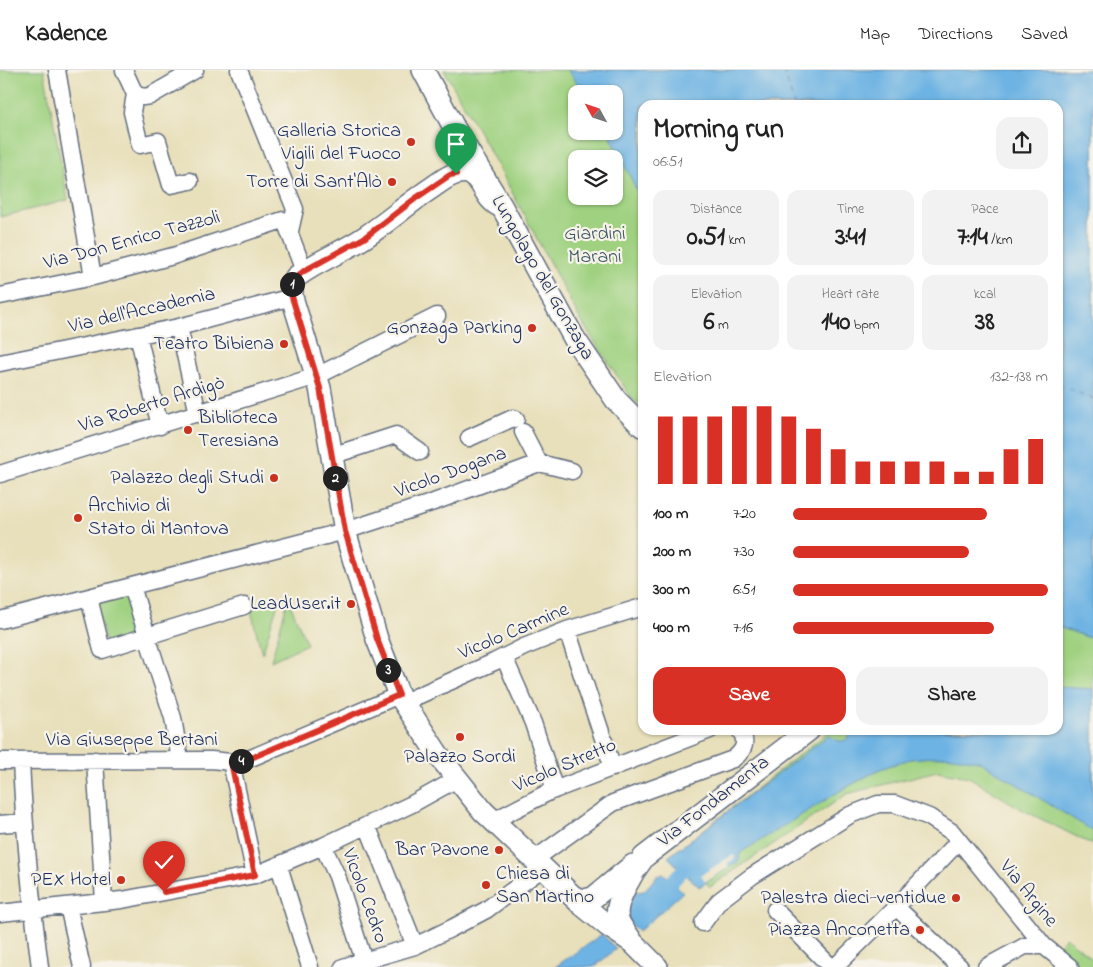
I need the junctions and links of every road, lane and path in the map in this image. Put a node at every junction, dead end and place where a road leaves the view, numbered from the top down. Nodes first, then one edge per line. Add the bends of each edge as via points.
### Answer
1 (57, 70) edge
2 (124, 70) edge
3 (195, 70) edge
4 (239, 70) edge
5 (423, 70) edge
6 (135, 94) junction
7 (456, 131) junction
8 (450, 175) junction
9 (190, 180) dead end
10 (502, 207) junction
11 (290, 231) junction
12 (93, 277) junction
13 (297, 283) junction
14 (0, 296) edge
15 (437, 316) dead end
16 (179, 327) junction
17 (138, 335) junction
18 (0, 363) edge
19 (317, 376) junction
20 (198, 414) junction
21 (638, 422) edge
22 (160, 426) junction
23 (469, 438) dead end
24 (420, 452) dead end
25 (331, 456) junction
26 (539, 464) junction
27 (572, 471) dead end
28 (0, 474) edge
29 (345, 531) junction
30 (132, 586) junction
31 (89, 598) junction
32 (244, 606) dead end
33 (638, 608) edge
34 (0, 620) edge
35 (567, 630) junction
36 (147, 636) junction
37 (504, 657) junction
38 (402, 698) junction
39 (697, 735) edge
40 (744, 735) edge
41 (803, 735) edge
42 (95, 760) junction
43 (180, 760) junction
44 (0, 761) edge
45 (21, 761) junction
46 (231, 762) junction
47 (612, 768) junction
48 (457, 780) junction
49 (555, 790) junction
50 (493, 821) junction
51 (24, 822) junction
52 (0, 824) edge
53 (367, 825) junction
54 (959, 842) junction
55 (323, 846) junction
56 (644, 857) junction
57 (539, 863) junction
58 (279, 866) junction
59 (255, 875) junction
60 (574, 897) junction
61 (104, 902) junction
62 (68, 906) junction
63 (896, 907) junction
64 (32, 910) junction
65 (775, 910) dead end
66 (0, 913) edge
67 (703, 923) dead end
68 (632, 942) junction
69 (415, 946) junction
70 (1044, 946) junction
71 (364, 960) junction
72 (40, 967) edge
73 (82, 967) edge
74 (310, 967) edge
75 (343, 967) edge
76 (658, 967) edge
77 (833, 967) edge
78 (960, 967) edge
79 (986, 967) edge
80 (1070, 967) edge

1 - 12 street
2 - 6 street
3 - 6 street via 150,96
4 - 11 street via 295,209
5 - 7 main road, Lungolago del Gonzaga
6 - 9 street via 132,112 140,145 158,141 171,185
7 - 8 main road via 458,153
7 - 10 main road, Lungolago del Gonzaga
8 - 10 main road via 472,175 493,203
8 - 13 main road
10 - 21 main road, Lungolago del Gonzaga via 590,363 616,400
11 - 12 street, Via Don Enrico Tazzoli via 284,220 173,256
11 - 13 street
12 - 14 street, Via Don Enrico Tazzoli
13 - 16 street, Via dell'Accademia
13 - 19 main road
15 - 19 street, Via Roberto Ardigò
16 - 17 street, Via dell'Accademia
16 - 20 street
17 - 18 street, Via dell'Accademia
17 - 22 street
19 - 20 street, Via Roberto Ardigò
19 - 25 main road
20 - 22 street, Via Roberto Ardigò
22 - 28 street, Via Roberto Ardigò
23 - 26 street via 513,418
24 - 25 street via 396,435
25 - 29 main road
26 - 27 street, Vicolo Dogana
26 - 29 street, Vicolo Dogana
29 - 30 street, Vicolo Dogana
29 - 38 main road via 377,639
30 - 31 street, Vicolo Dogana
30 - 36 street
31 - 34 street, Vicolo Dogana
31 - 36 street via 102,650
32 - 36 street
33 - 35 street, Vicolo Carmine
35 - 37 street, Vicolo Carmine
35 - 47 street
36 - 43 street via 173,718
37 - 38 street, Vicolo Carmine
37 - 49 street via 533,724
38 - 46 street, Via Giuseppe Bertani via 251,758
38 - 48 main road
39 - 47 street, Vicolo Stretto
40 - 57 street via 745,744 732,759 613,803
41 - 56 main road, Via Fondamenta
42 - 43 street, Via Giuseppe Bertani
42 - 45 street, Via Giuseppe Bertani
42 - 61 street
43 - 46 street, Via Giuseppe Bertani
44 - 45 street, Via Giuseppe Bertani
45 - 51 street
46 - 59 street
47 - 49 street, Vicolo Stretto
48 - 50 main road
48 - 53 street
49 - 50 street, Vicolo Stretto
50 - 57 main road
51 - 52 street
51 - 64 street
53 - 55 street
53 - 69 street
54 - 63 street
54 - 67 street, Via Argine via 952,832 929,817 895,804 878,804 850,815 752,876 719,901
54 - 70 street, Via Argine
55 - 58 street
55 - 71 street, Vicolo Cedro via 337,876
56 - 60 main road, Via Fondamenta via 593,898
56 - 68 main road, Via Fondamenta via 618,908 618,921
57 - 60 main road
57 - 69 street via 486,910
58 - 59 street
58 - 74 street
59 - 61 street
60 - 68 main road
61 - 62 street
62 - 64 street
62 - 73 street
63 - 77 street
63 - 78 street
64 - 66 street
64 - 72 street
65 - 77 street
68 - 76 main road
69 - 71 street
70 - 79 street via 1025,946
70 - 80 street, Via Argine
71 - 75 street

